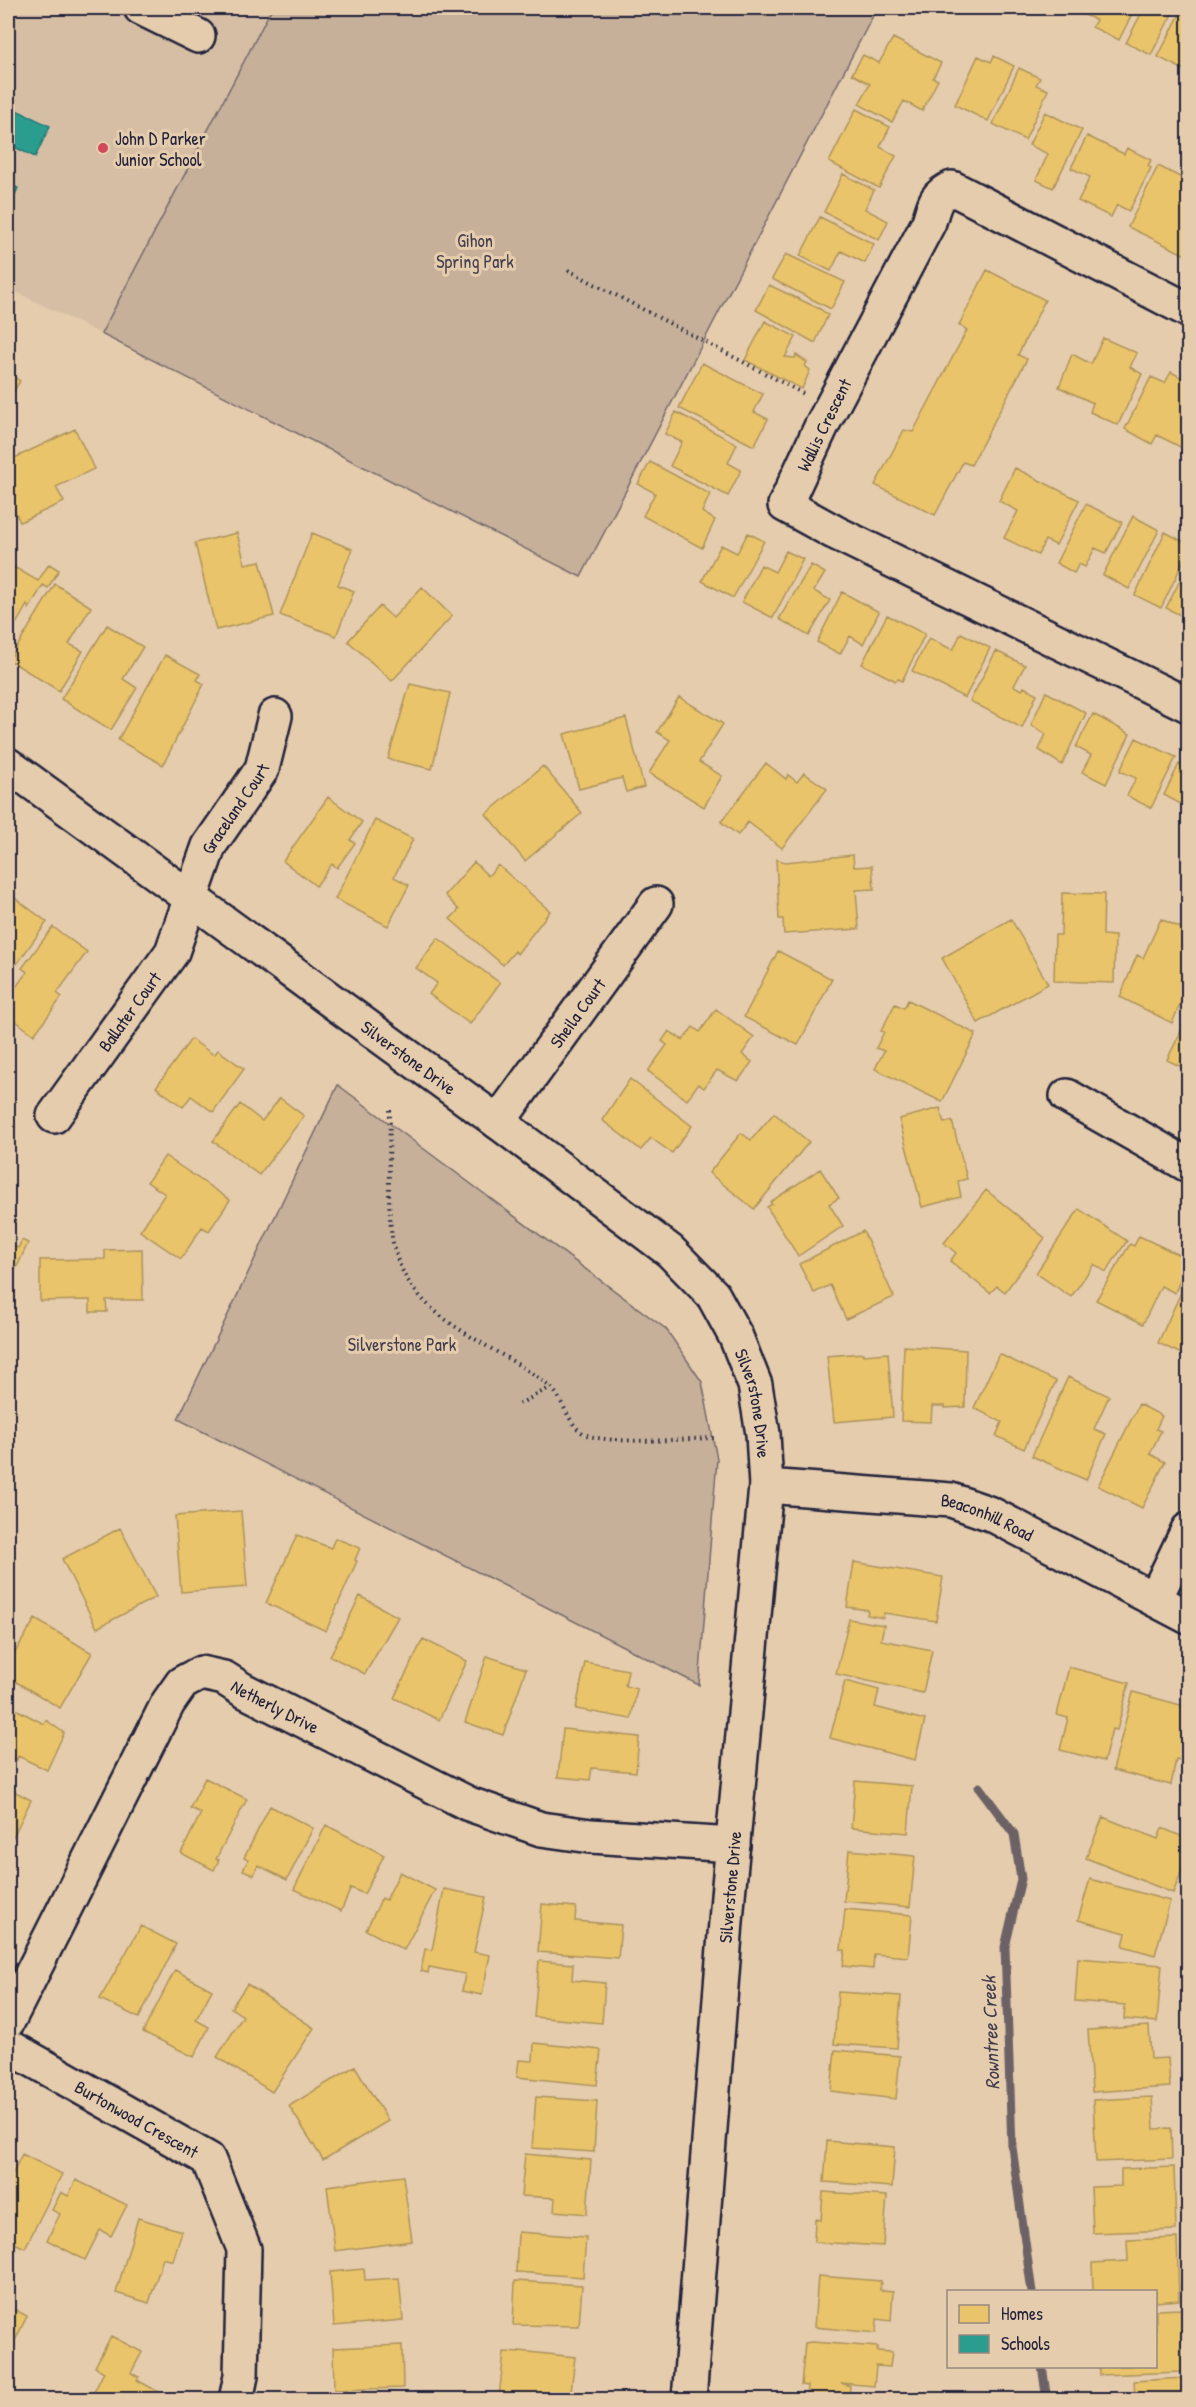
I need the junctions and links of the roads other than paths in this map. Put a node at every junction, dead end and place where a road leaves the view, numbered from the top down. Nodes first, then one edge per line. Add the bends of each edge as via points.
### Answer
1 (141, 8) edge
2 (198, 36) dead end
3 (1188, 310) edge
4 (1188, 705) edge
5 (275, 716) dead end
6 (8, 765) edge
7 (190, 900) junction
8 (656, 904) dead end
9 (1066, 1096) dead end
10 (54, 1116) dead end
11 (498, 1122) junction
12 (1188, 1165) edge
13 (766, 1485) junction
14 (1188, 1530) edge
15 (1155, 1599) junction
16 (1188, 1617) edge
17 (733, 1845) junction
18 (8, 2021) edge
19 (8, 2046) edge
20 (236, 2400) edge
21 (689, 2400) edge

1 - 2 street
3 - 4 street, Wallis Crescent via 952,188 936,198 929,222 785,505
5 - 7 street, Graceland Court via 262,769 209,846
6 - 7 street, Silverstone Drive
7 - 10 street, Ballater Court via 166,963
7 - 11 street, Silverstone Drive
8 - 11 street, Sheila Court
9 - 12 street
11 - 13 street, Silverstone Drive via 670,1251 713,1295 736,1336 754,1385 763,1434
13 - 15 street, Beaconhill Road via 951,1500 991,1514
13 - 17 street, Silverstone Drive
14 - 15 street
15 - 16 street, Beaconhill Road
17 - 18 street, Netherly Drive via 541,1829 469,1804 224,1678 201,1673 182,1683 168,1703
17 - 21 street, Silverstone Drive
19 - 20 street, Burtonwood Crescent via 208,2159 244,2249 241,2376

